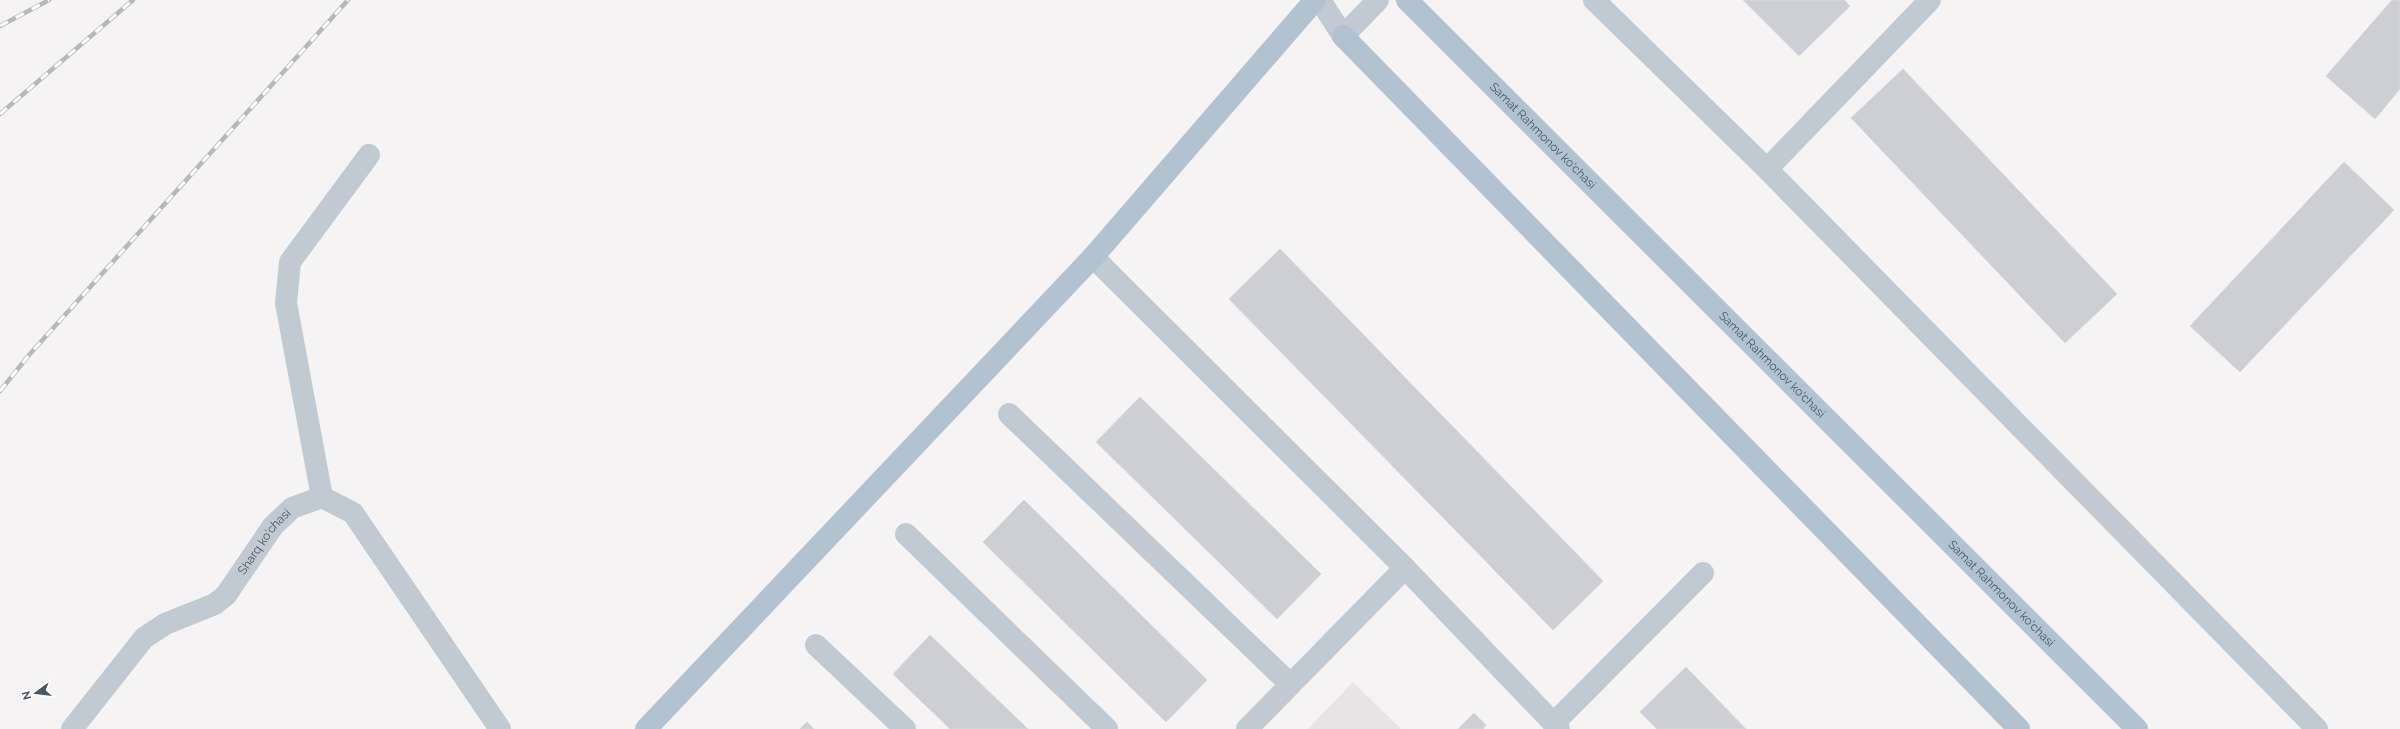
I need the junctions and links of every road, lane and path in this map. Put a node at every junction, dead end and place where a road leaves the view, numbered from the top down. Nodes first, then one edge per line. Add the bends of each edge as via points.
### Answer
1 (1315, 0) edge
2 (1320, 0) edge
3 (1378, 0) edge
4 (1406, 0) edge
5 (1594, 0) edge
6 (1930, 0) edge
7 (1342, 36) junction
8 (369, 155) dead end
9 (1767, 169) junction
10 (1093, 257) junction
11 (1009, 414) dead end
12 (322, 497) junction
13 (906, 534) dead end
14 (1405, 568) junction
15 (1703, 573) dead end
16 (816, 645) dead end
17 (1290, 684) junction
18 (1557, 726) edge
19 (72, 729) edge
20 (500, 729) edge
21 (646, 729) edge
22 (906, 729) edge
23 (1107, 729) edge
24 (1247, 729) edge
25 (2019, 729) edge
26 (2137, 729) edge
27 (2317, 729) edge

1 - 10 main road
2 - 7 street
3 - 7 street
4 - 26 main road, Samat Rahmonov ko'chasi
5 - 9 street
6 - 9 street
7 - 25 main road
8 - 12 street via 290,262 286,303
9 - 27 street
10 - 14 street
10 - 21 main road
11 - 17 street
12 - 19 street, Sharq ko'chasi via 292,508 273,526 226,595 215,604 165,624 144,638
12 - 20 street via 353,513
13 - 23 street
14 - 17 street
14 - 18 street
15 - 18 street
16 - 22 street
17 - 24 street

